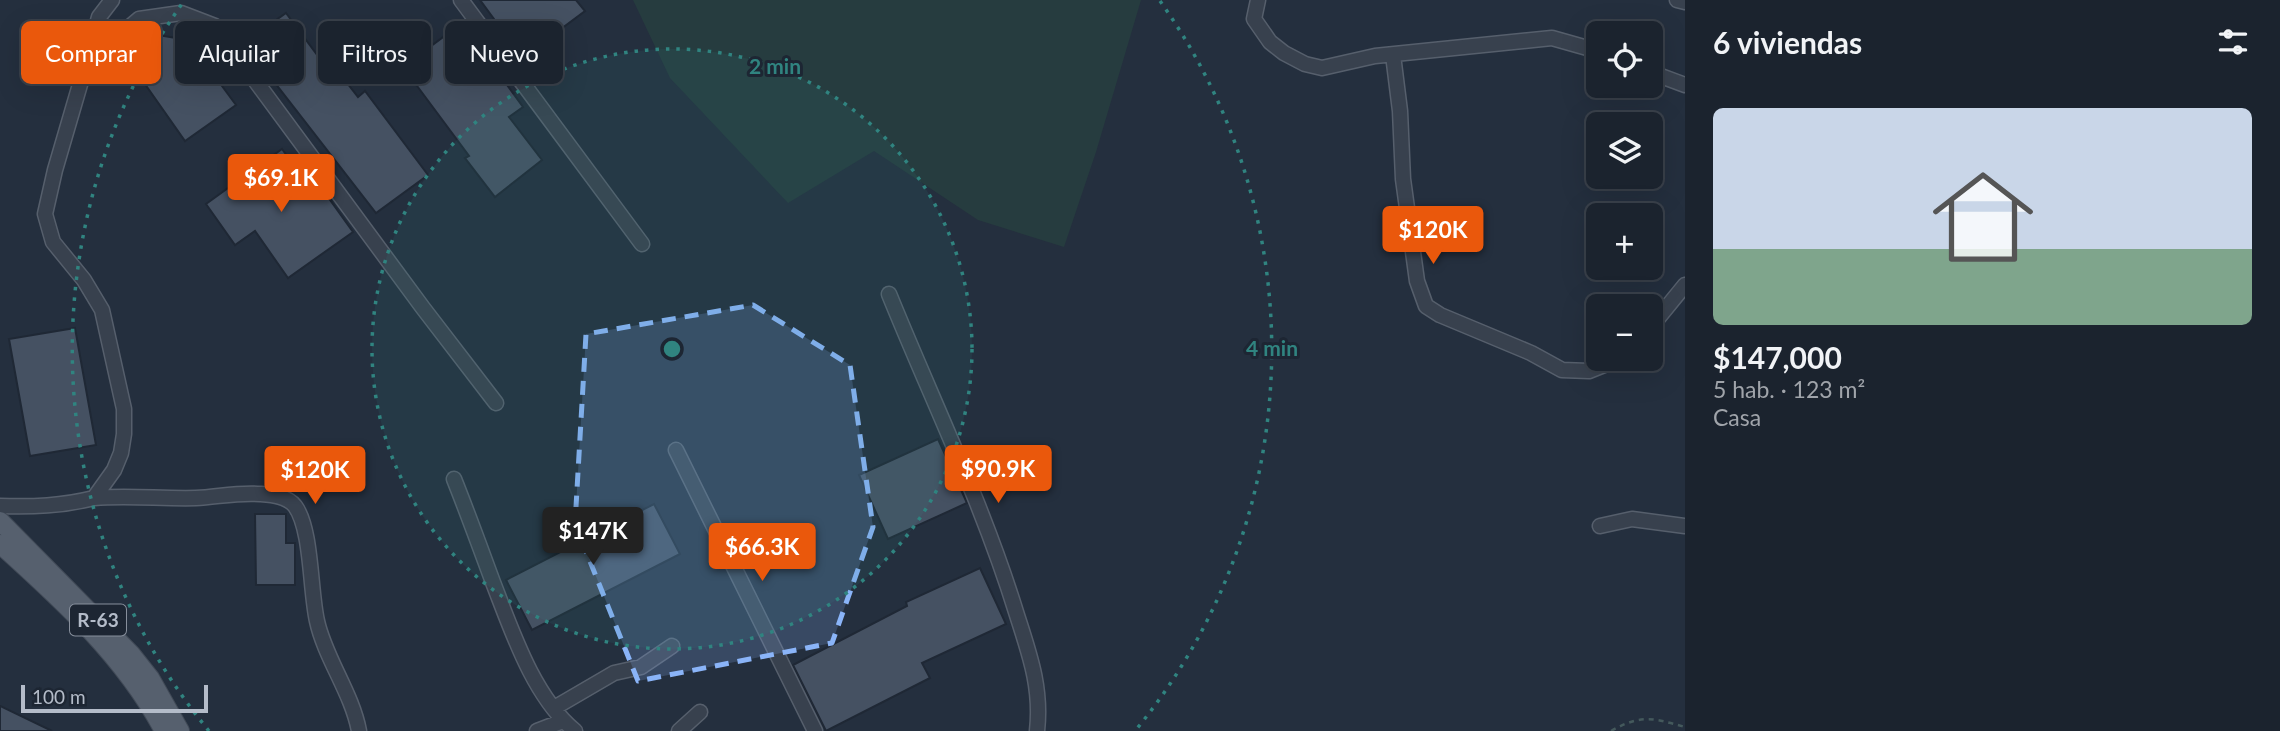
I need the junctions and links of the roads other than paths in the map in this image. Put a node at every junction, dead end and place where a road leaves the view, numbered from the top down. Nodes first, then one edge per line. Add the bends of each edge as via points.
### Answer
1 (112, 0) edge
2 (461, 0) edge
3 (1258, 0) edge
4 (1677, 0) edge
5 (1685, 2) edge
6 (98, 21) edge
7 (137, 21) edge
8 (1586, 48) edge
9 (1393, 55) junction
10 (1663, 77) edge
11 (80, 84) edge
12 (1685, 85) edge
13 (642, 244) dead end
14 (1685, 285) edge
15 (889, 294) dead end
16 (1663, 312) edge
17 (1586, 371) edge
18 (496, 403) dead end
19 (676, 450) dead end
20 (454, 479) dead end
21 (94, 498) junction
22 (0, 506) edge
23 (0, 521) edge
24 (1600, 526) dead end
25 (1685, 526) edge
26 (0, 544) edge
27 (672, 646) dead end
28 (554, 708) junction
29 (699, 712) dead end
30 (569, 726) edge
31 (164, 731) edge
32 (180, 731) edge
33 (359, 731) edge
34 (537, 731) edge
35 (679, 731) edge
36 (816, 731) edge
37 (1037, 731) edge

1 - 6 street
2 - 13 street
3 - 9 street via 1254,19 1270,42 1306,64 1322,68
4 - 5 street
7 - 18 street via 181,13 215,26
8 - 9 street via 1552,38
9 - 17 street via 1403,179 1417,281 1426,306 1562,370
10 - 12 street
11 - 21 street via 45,214 53,242 102,310 124,409 121,453
14 - 16 street
15 - 37 street via 1000,559 1032,662 1040,706
19 - 36 street
20 - 28 street via 521,654
21 - 22 street via 41,508
21 - 33 street via 260,494 286,498 294,505 308,549 317,624
23 - 32 main road, R-63 via 131,654
24 - 25 street via 1632,519
26 - 31 main road, R-63 via 51,590 118,662
27 - 28 street via 640,667 614,673
28 - 30 street
29 - 35 street
30 - 34 street

